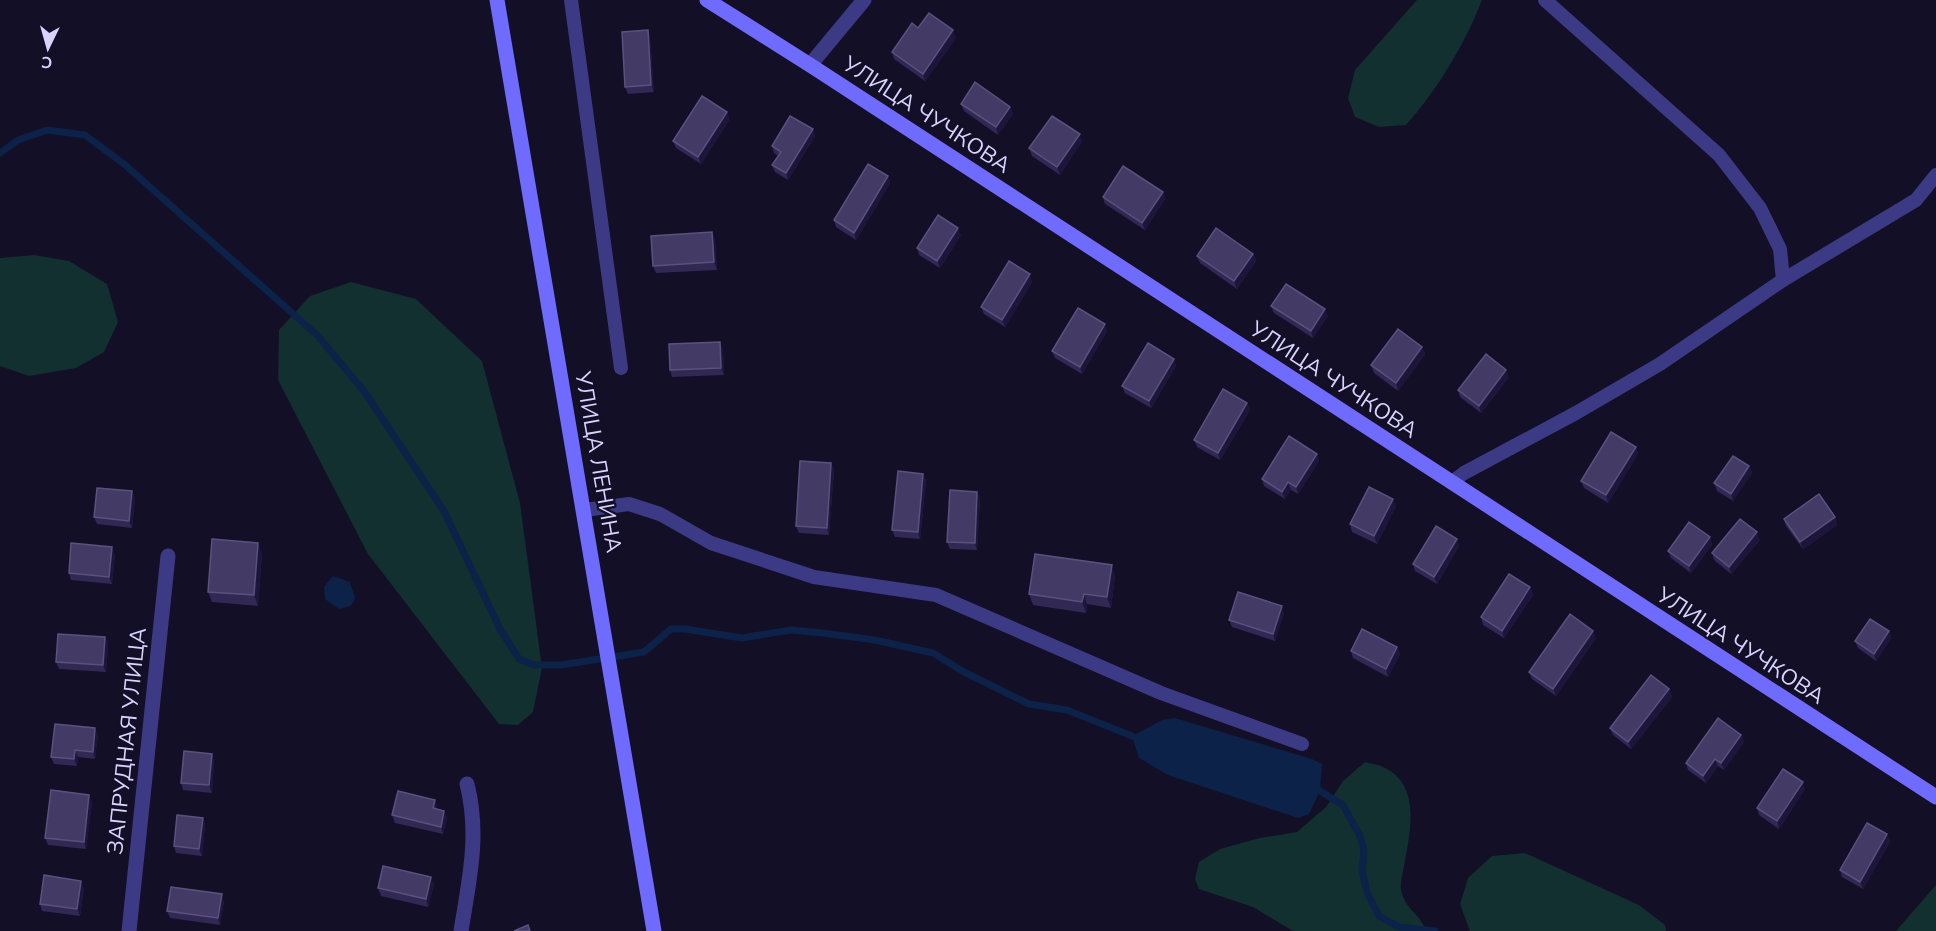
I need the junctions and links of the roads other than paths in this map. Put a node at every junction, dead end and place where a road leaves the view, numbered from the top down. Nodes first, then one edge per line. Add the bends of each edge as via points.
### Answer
1 (497, 0) edge
2 (570, 0) edge
3 (707, 0) edge
4 (864, 0) edge
5 (1545, 0) edge
6 (810, 65) junction
7 (1936, 175) edge
8 (1936, 188) edge
9 (1916, 200) junction
10 (1783, 280) junction
11 (621, 368) dead end
12 (1452, 483) junction
13 (585, 510) junction
14 (168, 556) dead end
15 (1302, 744) dead end
16 (467, 784) dead end
17 (1936, 797) edge
18 (129, 931) edge
19 (461, 931) edge
20 (654, 931) edge

1 - 13 street, УЛИЦА ЛЕНИНА
2 - 11 lane
3 - 6 street, УЛИЦА ЧУЧКОВА
4 - 6 street
5 - 10 lane via 1719,155 1760,208 1780,249
6 - 12 street, УЛИЦА ЧУЧКОВА
7 - 9 lane
8 - 9 lane
9 - 10 lane
10 - 12 lane via 1660,364
12 - 17 street, УЛИЦА ЧУЧКОВА
13 - 15 lane via 629,504 660,514 711,543 814,577 936,595 1161,693
13 - 20 street, УЛИЦА ЛЕНИНА
14 - 18 street, ЗАПРУДНАЯ УЛИЦА
16 - 19 street via 473,807 473,860

